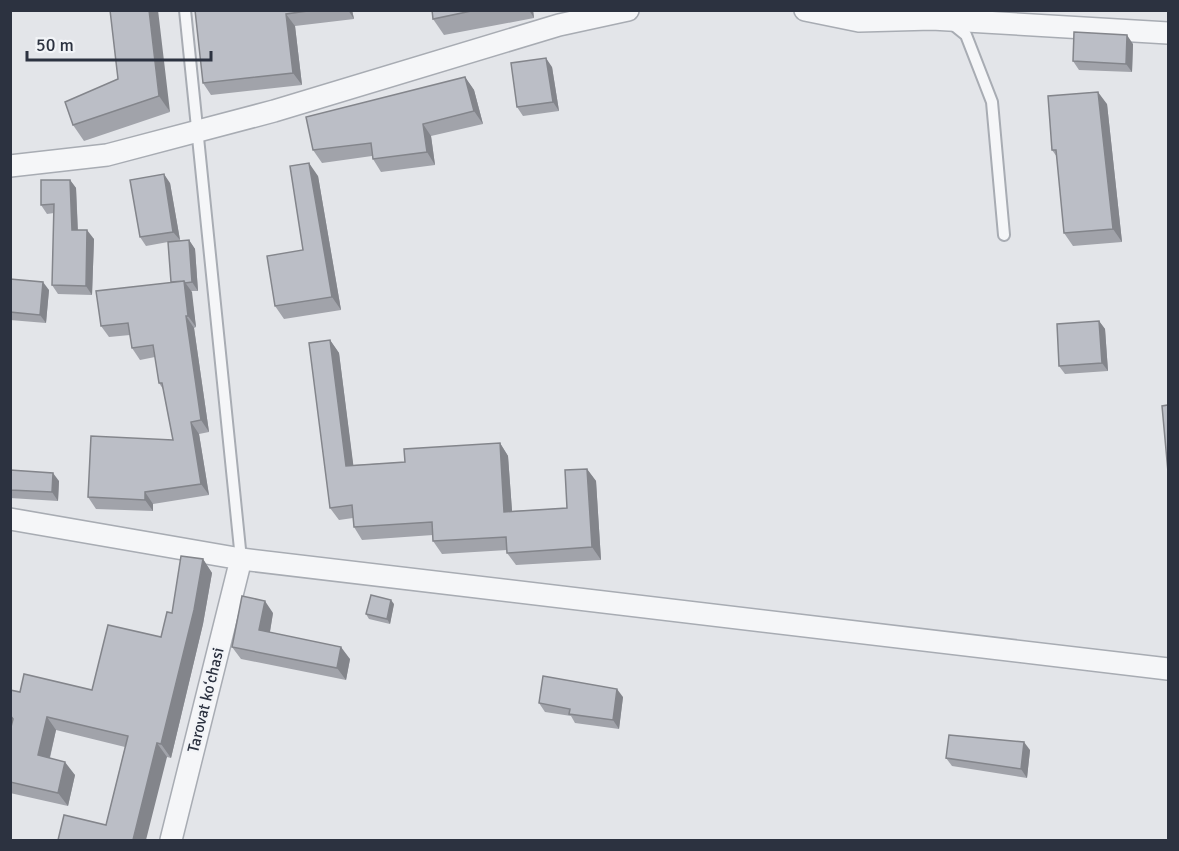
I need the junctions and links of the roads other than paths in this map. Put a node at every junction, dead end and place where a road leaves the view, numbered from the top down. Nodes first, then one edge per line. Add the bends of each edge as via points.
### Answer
1 (185, 10) edge
2 (628, 10) edge
3 (805, 10) edge
4 (937, 16) edge
5 (558, 18) edge
6 (1168, 33) edge
7 (197, 131) junction
8 (10, 166) edge
9 (1004, 236) dead end
10 (10, 519) edge
11 (241, 559) junction
12 (1168, 669) edge
13 (171, 840) edge

1 - 7 lane
2 - 5 street
3 - 4 street via 860,21
4 - 6 street
4 - 9 lane via 966,35 992,102
5 - 7 street via 274,111
7 - 8 street via 107,155
7 - 11 lane
10 - 11 street
11 - 12 street
11 - 13 street, Tarovat koʻchasi

